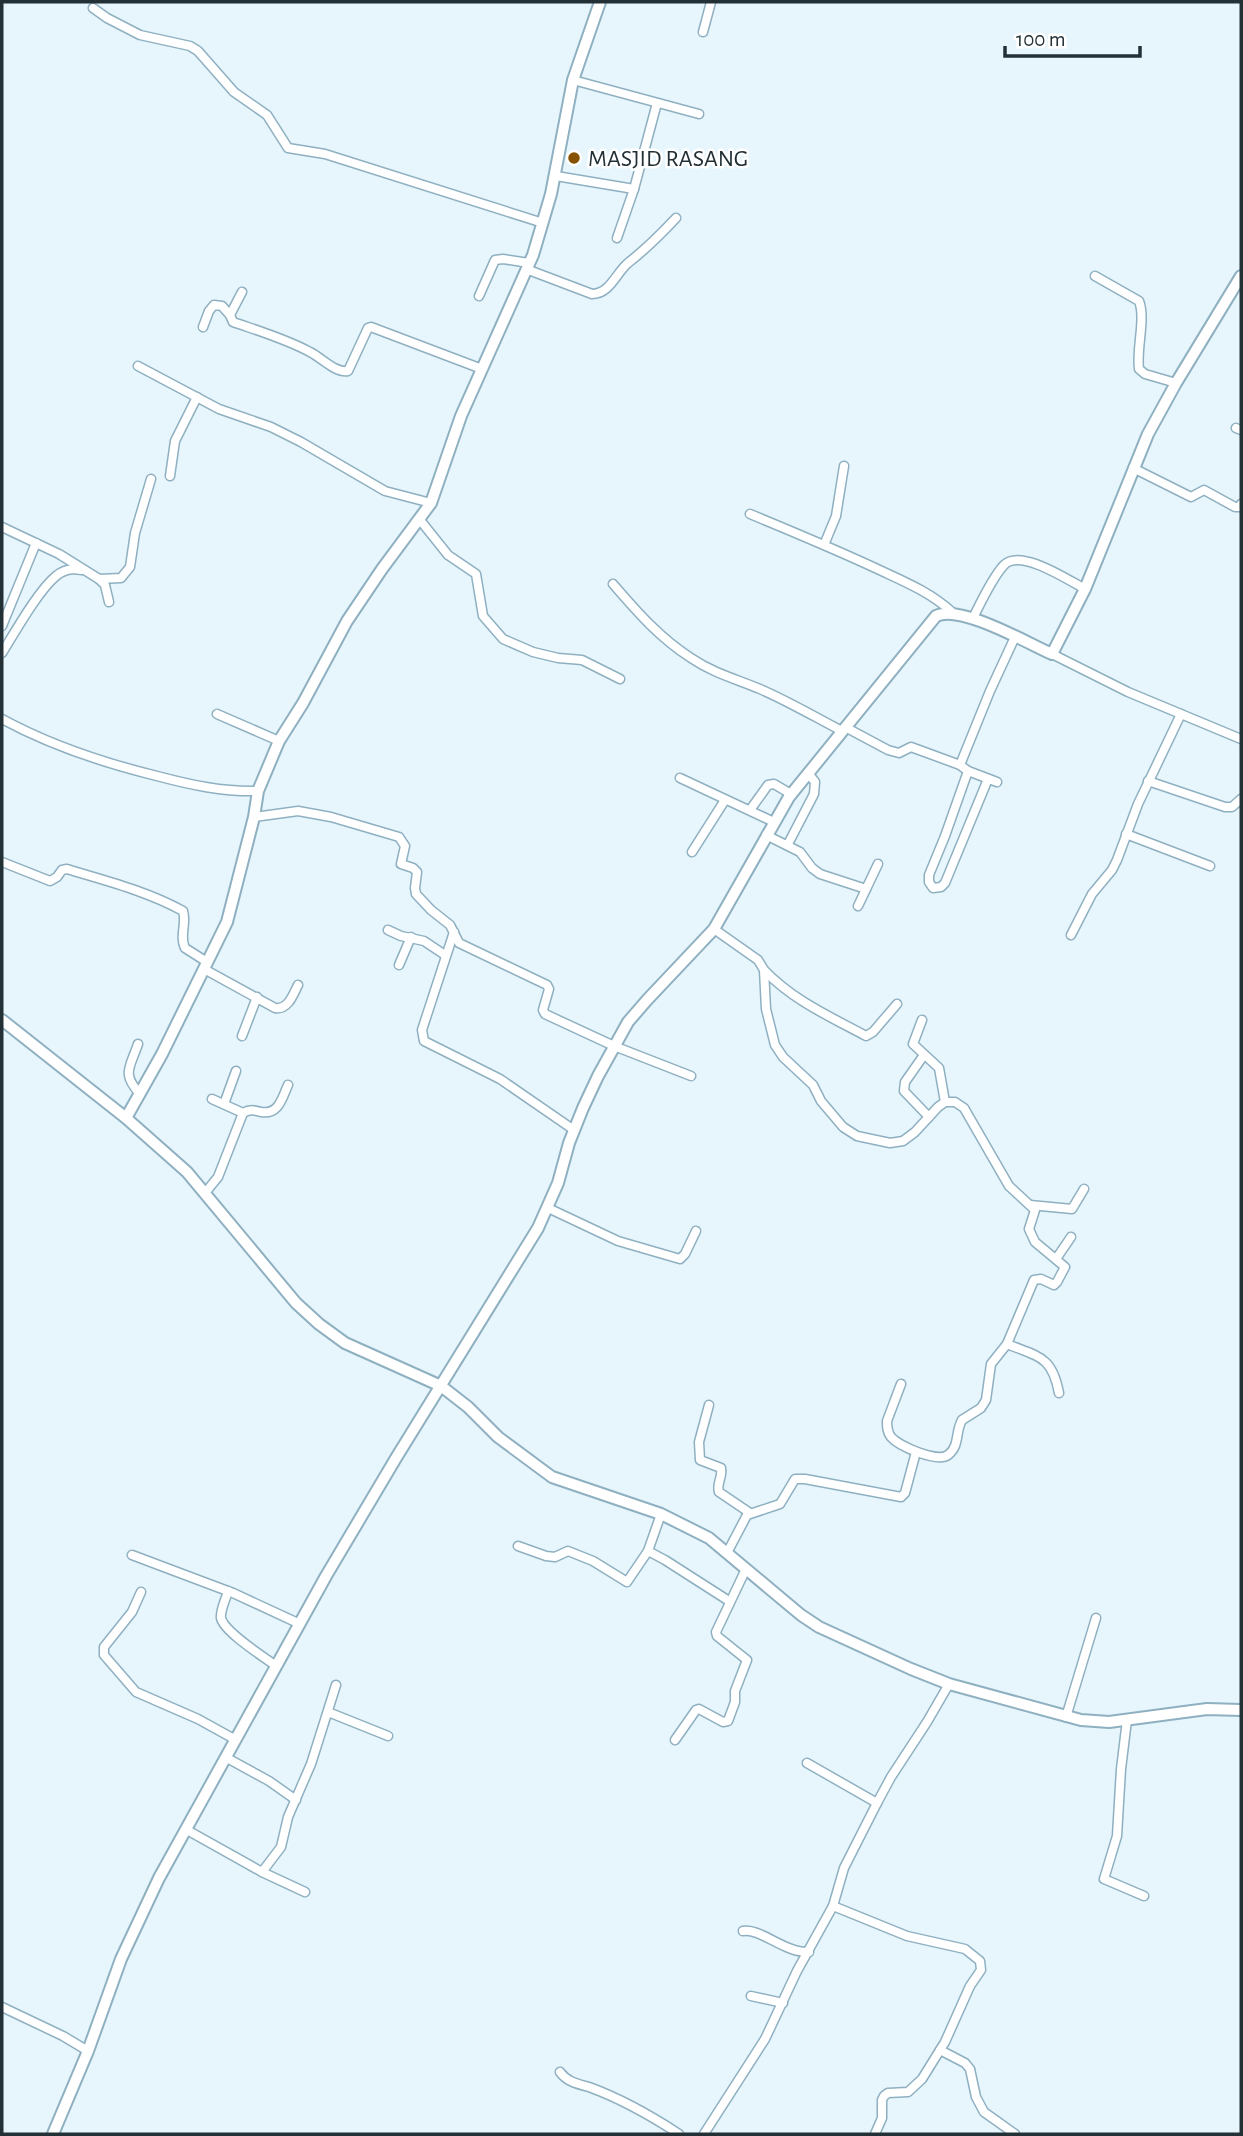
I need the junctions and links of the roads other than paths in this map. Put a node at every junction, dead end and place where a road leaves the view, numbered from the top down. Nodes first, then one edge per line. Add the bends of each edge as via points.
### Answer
1 (600, 2) edge
2 (711, 2) edge
3 (93, 8) dead end
4 (703, 32) dead end
5 (573, 80) junction
6 (657, 103) junction
7 (699, 114) dead end
8 (555, 176) junction
9 (634, 188) junction
10 (676, 218) dead end
11 (543, 223) junction
12 (617, 238) dead end
13 (528, 266) junction
14 (1095, 276) dead end
15 (1241, 276) edge
16 (243, 292) dead end
17 (479, 296) dead end
18 (229, 316) junction
19 (203, 327) dead end
20 (138, 366) dead end
21 (482, 369) junction
22 (1176, 383) junction
23 (197, 397) junction
24 (844, 466) dead end
25 (1133, 468) junction
26 (170, 476) dead end
27 (151, 479) dead end
28 (431, 503) junction
29 (1241, 504) edge
30 (750, 514) dead end
31 (419, 520) junction
32 (2, 527) edge
33 (36, 543) junction
34 (824, 545) junction
35 (84, 570) junction
36 (99, 579) junction
37 (613, 584) dead end
38 (1085, 589) junction
39 (109, 602) dead end
40 (952, 612) junction
41 (973, 618) junction
42 (2, 626) edge
43 (1015, 637) junction
44 (2, 653) edge
45 (1052, 654) junction
46 (620, 679) dead end
47 (217, 714) dead end
48 (1181, 714) junction
49 (2, 719) edge
50 (844, 729) junction
51 (1241, 739) edge
52 (279, 741) junction
53 (960, 765) junction
54 (968, 771) junction
55 (808, 773) junction
56 (680, 778) dead end
57 (1148, 781) junction
58 (258, 791) junction
59 (791, 794) junction
60 (1241, 799) edge
61 (725, 800) junction
62 (750, 810) junction
63 (254, 817) junction
64 (774, 822) junction
65 (1126, 834) junction
66 (766, 835) junction
67 (788, 844) junction
68 (692, 852) dead end
69 (2, 862) edge
70 (878, 864) dead end
71 (1210, 866) dead end
72 (866, 889) junction
73 (858, 906) dead end
74 (714, 929) junction
75 (388, 930) dead end
76 (454, 932) junction
77 (1071, 935) dead end
78 (411, 937) junction
79 (445, 954) junction
80 (206, 965) junction
81 (399, 965) dead end
82 (764, 970) junction
83 (298, 985) dead end
84 (257, 998) junction
85 (897, 1004) dead end
86 (2, 1020) edge
87 (922, 1020) dead end
88 (242, 1036) dead end
89 (138, 1044) dead end
90 (614, 1046) junction
91 (924, 1055) junction
92 (236, 1071) dead end
93 (691, 1076) dead end
94 (288, 1084) dead end
95 (140, 1094) junction
96 (212, 1099) dead end
97 (945, 1102) junction
98 (224, 1104) junction
99 (243, 1113) junction
100 (929, 1117) junction
101 (126, 1118) junction
102 (574, 1130) junction
103 (1084, 1189) dead end
104 (205, 1193) junction
105 (1030, 1205) junction
106 (548, 1208) junction
107 (696, 1231) dead end
108 (1071, 1237) dead end
109 (1056, 1259) junction
110 (1007, 1344) junction
111 (901, 1384) dead end
112 (441, 1386) junction
113 (1059, 1393) dead end
114 (709, 1405) dead end
115 (916, 1452) junction
116 (750, 1513) junction
117 (661, 1514) junction
118 (518, 1546) dead end
119 (648, 1551) junction
120 (727, 1553) junction
121 (132, 1555) dead end
122 (745, 1571) junction
123 (228, 1591) junction
124 (141, 1592) dead end
125 (729, 1601) junction
126 (1096, 1618) dead end
127 (300, 1624) junction
128 (275, 1666) junction
129 (949, 1684) junction
130 (336, 1685) dead end
131 (1241, 1710) edge
132 (328, 1712) junction
133 (1066, 1717) junction
134 (1127, 1720) junction
135 (388, 1736) dead end
136 (236, 1740) junction
137 (675, 1740) dead end
138 (227, 1758) junction
139 (807, 1763) dead end
140 (296, 1800) junction
141 (877, 1803) junction
142 (187, 1830) junction
143 (262, 1872) junction
144 (305, 1892) dead end
145 (1144, 1895) dead end
146 (833, 1906) junction
147 (743, 1931) dead end
148 (809, 1952) junction
149 (751, 1996) dead end
150 (783, 2003) junction
151 (2, 2007) edge
152 (940, 2050) junction
153 (88, 2051) junction
154 (560, 2072) dead end
155 (53, 2134) edge
156 (679, 2134) edge
157 (704, 2134) edge
158 (875, 2134) edge
159 (1015, 2134) edge

1 - 5 street
2 - 4 street
3 - 11 street via 140,35 198,51 234,92 267,115 288,148 325,154
5 - 6 street
5 - 8 street
6 - 7 street
6 - 9 street
8 - 9 street
8 - 11 street
9 - 12 street
10 - 13 street via 599,294
11 - 13 street
13 - 17 street via 495,260
13 - 21 street
14 - 22 street via 1139,301 1139,369
15 - 22 street
16 - 18 street
18 - 19 street via 222,306 214,305
18 - 21 street via 233,323 277,337 345,373 371,327
20 - 23 street
21 - 28 street
22 - 25 street
23 - 26 street via 175,441
23 - 28 street via 281,432 385,491
24 - 34 street via 836,516
25 - 29 street via 1191,497 1204,490 1235,508
25 - 38 street
27 - 36 street via 130,567 121,578
28 - 31 street
30 - 34 street
31 - 46 street via 448,555 476,574 483,616 503,639 534,652 582,660
31 - 52 street via 346,621
32 - 33 street
33 - 35 street
33 - 42 street
34 - 40 street via 924,591
35 - 36 street
35 - 44 street via 57,575
36 - 39 street
37 - 50 street via 651,628 691,658 717,674
38 - 41 street via 1030,561 1014,560 1004,565
38 - 45 street
40 - 41 street
40 - 50 street via 936,616
41 - 43 street
43 - 45 street
43 - 53 street
45 - 48 street
47 - 52 street
48 - 51 street
48 - 57 street
49 - 58 street via 113,766 232,792
50 - 53 street via 888,750 899,753 911,747
50 - 55 street
52 - 58 street
53 - 54 street
54 - 54 street via 993,781 945,883 933,888 929,875
55 - 59 street
55 - 67 street via 815,782 814,794
56 - 61 street
57 - 60 street via 1225,807
57 - 65 street
58 - 63 street
59 - 62 street via 768,785
59 - 64 street
61 - 62 street
61 - 68 street
62 - 64 street
63 - 76 street via 298,811 400,837 405,848 401,864 417,872 416,894
63 - 80 street via 228,922
64 - 66 street
65 - 71 street
65 - 77 street via 1118,860 1092,894
66 - 67 street
66 - 74 street
67 - 72 street via 820,874
69 - 80 street via 50,881 67,869 174,906 183,911 185,948
70 - 72 street
72 - 73 street
74 - 82 street via 750,952
74 - 90 street via 628,1022
75 - 78 street
76 - 79 street
76 - 90 street via 460,943 547,985 545,1014
78 - 79 street
78 - 81 street
79 - 102 street via 422,1030 424,1041 500,1079
80 - 84 street
80 - 95 street
82 - 85 street via 816,1011 866,1036
82 - 100 street via 766,1009 775,1045 843,1127 857,1136 890,1143 903,1141
83 - 84 street via 281,1009
84 - 88 street
86 - 101 street
87 - 91 street via 912,1044
89 - 95 street via 128,1080
90 - 93 street
90 - 102 street
91 - 97 street via 939,1068
91 - 100 street via 904,1091
92 - 98 street
94 - 99 street via 273,1112
95 - 101 street
96 - 98 street
97 - 100 street
97 - 105 street via 964,1108 1009,1186
98 - 99 street
99 - 104 street via 218,1177
101 - 104 street
102 - 106 street
103 - 105 street via 1072,1209
104 - 112 street via 296,1303 319,1324 345,1342
105 - 109 street via 1036,1212 1031,1236
106 - 107 street via 618,1241 680,1259
106 - 112 street
108 - 109 street
109 - 110 street via 1065,1267 1057,1282 1034,1280
110 - 113 street via 1050,1365
110 - 115 street via 990,1364 989,1389 981,1408 959,1425 955,1448 944,1458
111 - 115 street via 887,1427 891,1436
112 - 117 street via 552,1477
112 - 127 street
114 - 116 street via 698,1442 699,1460 721,1468 719,1492
115 - 116 street via 901,1497 795,1479 780,1504
116 - 120 street
117 - 119 street
117 - 120 street via 709,1538
118 - 119 street via 555,1557 568,1551 625,1582
119 - 125 street
120 - 122 street
121 - 123 street
122 - 125 street
122 - 129 street via 819,1627
123 - 127 street
123 - 128 street via 221,1618 224,1623
124 - 136 street via 132,1612 103,1649 104,1655 136,1692
125 - 137 street via 716,1634 747,1662 728,1721 698,1709
126 - 133 street
127 - 128 street
128 - 136 street
129 - 133 street
129 - 141 street
130 - 132 street
131 - 134 street via 1177,1711
132 - 135 street
132 - 140 street
133 - 134 street via 1096,1722
134 - 145 street via 1117,1836 1104,1880
136 - 138 street
138 - 140 street
138 - 142 street
139 - 141 street
140 - 143 street via 281,1847
141 - 146 street via 844,1868
142 - 143 street
142 - 153 street via 121,1959
143 - 144 street
146 - 148 street
146 - 152 street via 907,1936 965,1949 980,1962 981,1970
147 - 148 street via 752,1930 790,1949
148 - 150 street
149 - 150 street
150 - 157 street via 748,2069
151 - 153 street
152 - 158 street via 908,2092 884,2096
152 - 159 street via 965,2063 984,2112
153 - 155 street
154 - 156 street via 569,2080 622,2100

